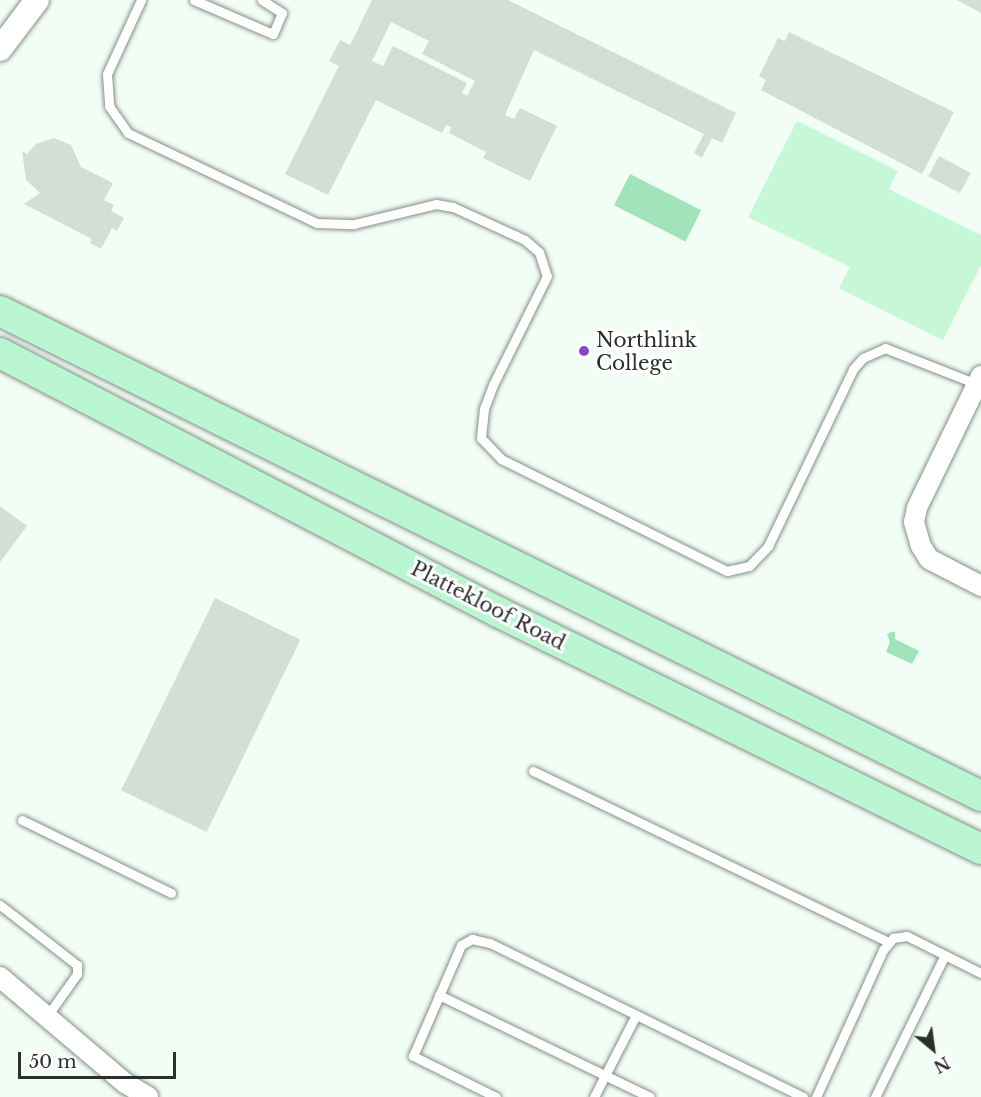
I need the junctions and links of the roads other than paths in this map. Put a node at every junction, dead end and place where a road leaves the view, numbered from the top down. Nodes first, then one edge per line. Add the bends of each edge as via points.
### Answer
1 (37, 0) edge
2 (141, 0) edge
3 (194, 0) edge
4 (262, 0) edge
5 (0, 49) edge
6 (0, 311) edge
7 (0, 353) edge
8 (979, 380) edge
9 (981, 586) edge
10 (533, 771) dead end
11 (981, 796) edge
12 (22, 820) dead end
13 (981, 849) edge
14 (171, 893) dead end
15 (0, 905) edge
16 (888, 942) junction
17 (945, 955) junction
18 (981, 973) edge
19 (0, 977) edge
20 (439, 995) junction
21 (636, 1015) junction
22 (47, 1016) junction
23 (605, 1076) junction
24 (148, 1097) edge
25 (496, 1097) edge
26 (594, 1097) edge
27 (650, 1097) edge
28 (803, 1097) edge
29 (816, 1097) edge
30 (875, 1097) edge

1 - 5 street
2 - 8 lane via 107,74 109,106 128,133 317,223 354,224 436,204 453,207 525,240 538,252 547,276 493,385 484,409 482,438 501,459 727,571 749,566 768,546 854,369 863,358 885,348
3 - 4 lane via 273,34 282,13
6 - 11 main road
7 - 13 main road, Plattekloof Road via 498,612
8 - 9 street via 917,508 915,533 929,559
10 - 16 lane
12 - 14 lane
15 - 22 lane via 77,965 77,974
16 - 17 lane via 899,935 907,936
16 - 29 lane
17 - 18 lane
17 - 30 lane
19 - 22 street
20 - 21 lane via 461,945 477,939
20 - 23 lane
20 - 25 lane via 413,1056
21 - 23 lane
21 - 28 lane
22 - 24 street via 125,1083
23 - 26 lane
23 - 27 lane

